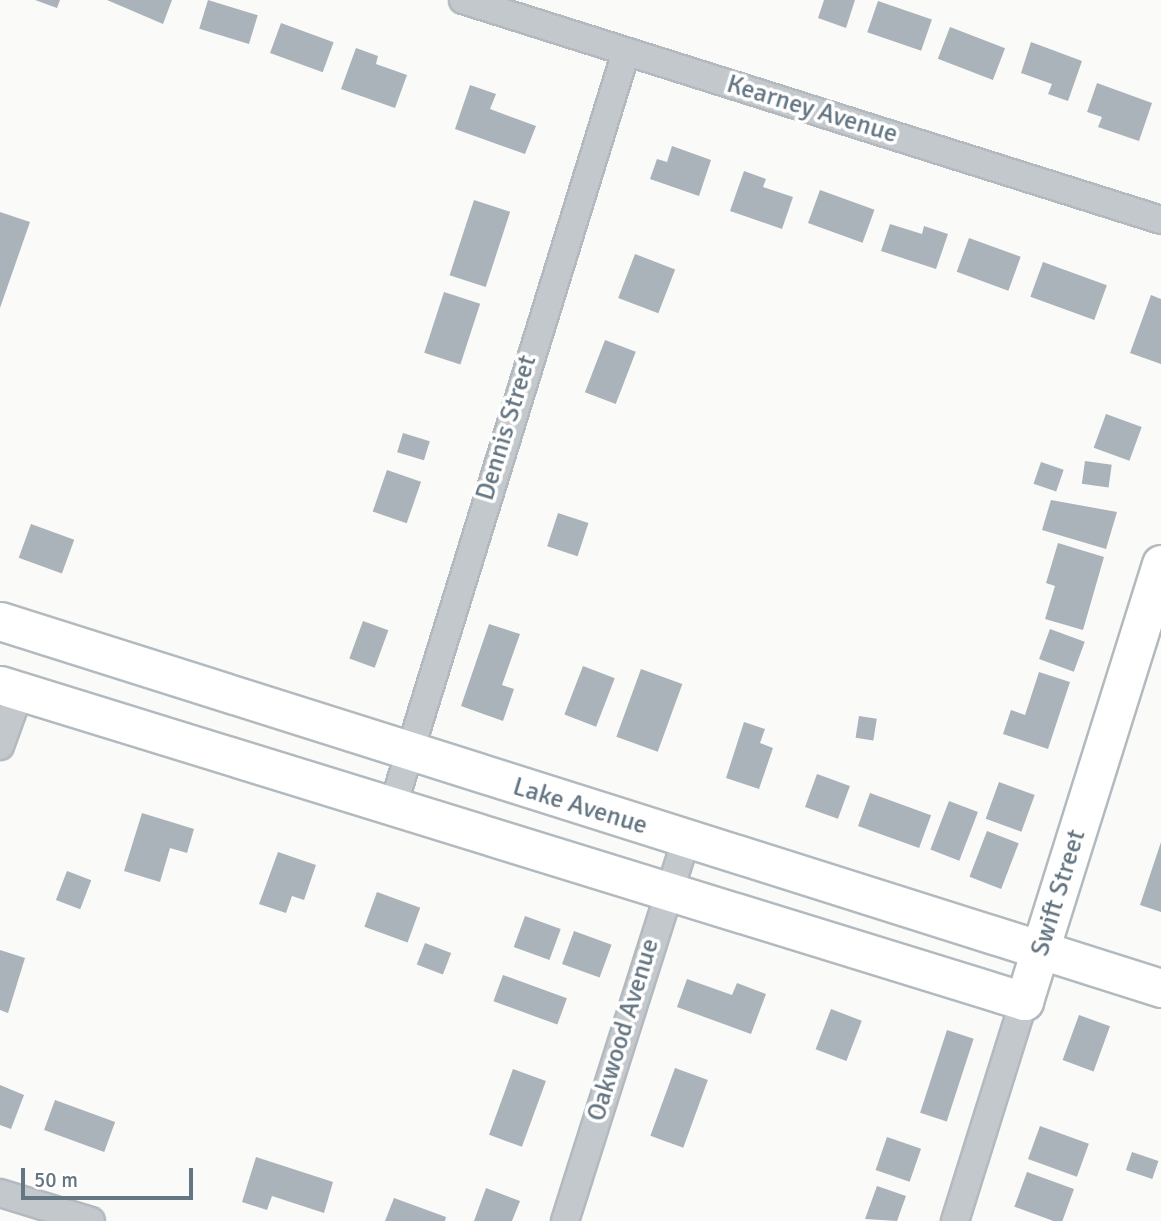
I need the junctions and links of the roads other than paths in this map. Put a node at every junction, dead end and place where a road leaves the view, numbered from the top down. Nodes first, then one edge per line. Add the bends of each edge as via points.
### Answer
1 (463, 0) edge
2 (626, 52) junction
3 (1161, 220) edge
4 (1161, 564) edge
5 (0, 621) edge
6 (10, 688) edge
7 (0, 746) edge
8 (409, 752) junction
9 (393, 806) junction
10 (686, 840) junction
11 (666, 893) junction
12 (1041, 951) junction
13 (1161, 988) edge
14 (1024, 1001) junction
15 (0, 1193) edge
16 (91, 1221) edge
17 (565, 1221) edge
18 (956, 1221) edge

1 - 2 street, Kearney Avenue
2 - 3 street, Kearney Avenue
2 - 8 street, Dennis Street
4 - 12 main road, Swift Street
5 - 8 main road, Lake Avenue
6 - 7 street
6 - 9 main road
8 - 9 street, Dennis Street
8 - 10 main road, Lake Avenue
9 - 11 main road
10 - 11 street, Oakwood Avenue
10 - 12 main road, Lake Avenue
11 - 14 main road
11 - 17 street, Oakwood Avenue
12 - 13 main road, Lake Avenue
12 - 14 main road, Swift Street
14 - 18 street, Swift Street
15 - 16 street

